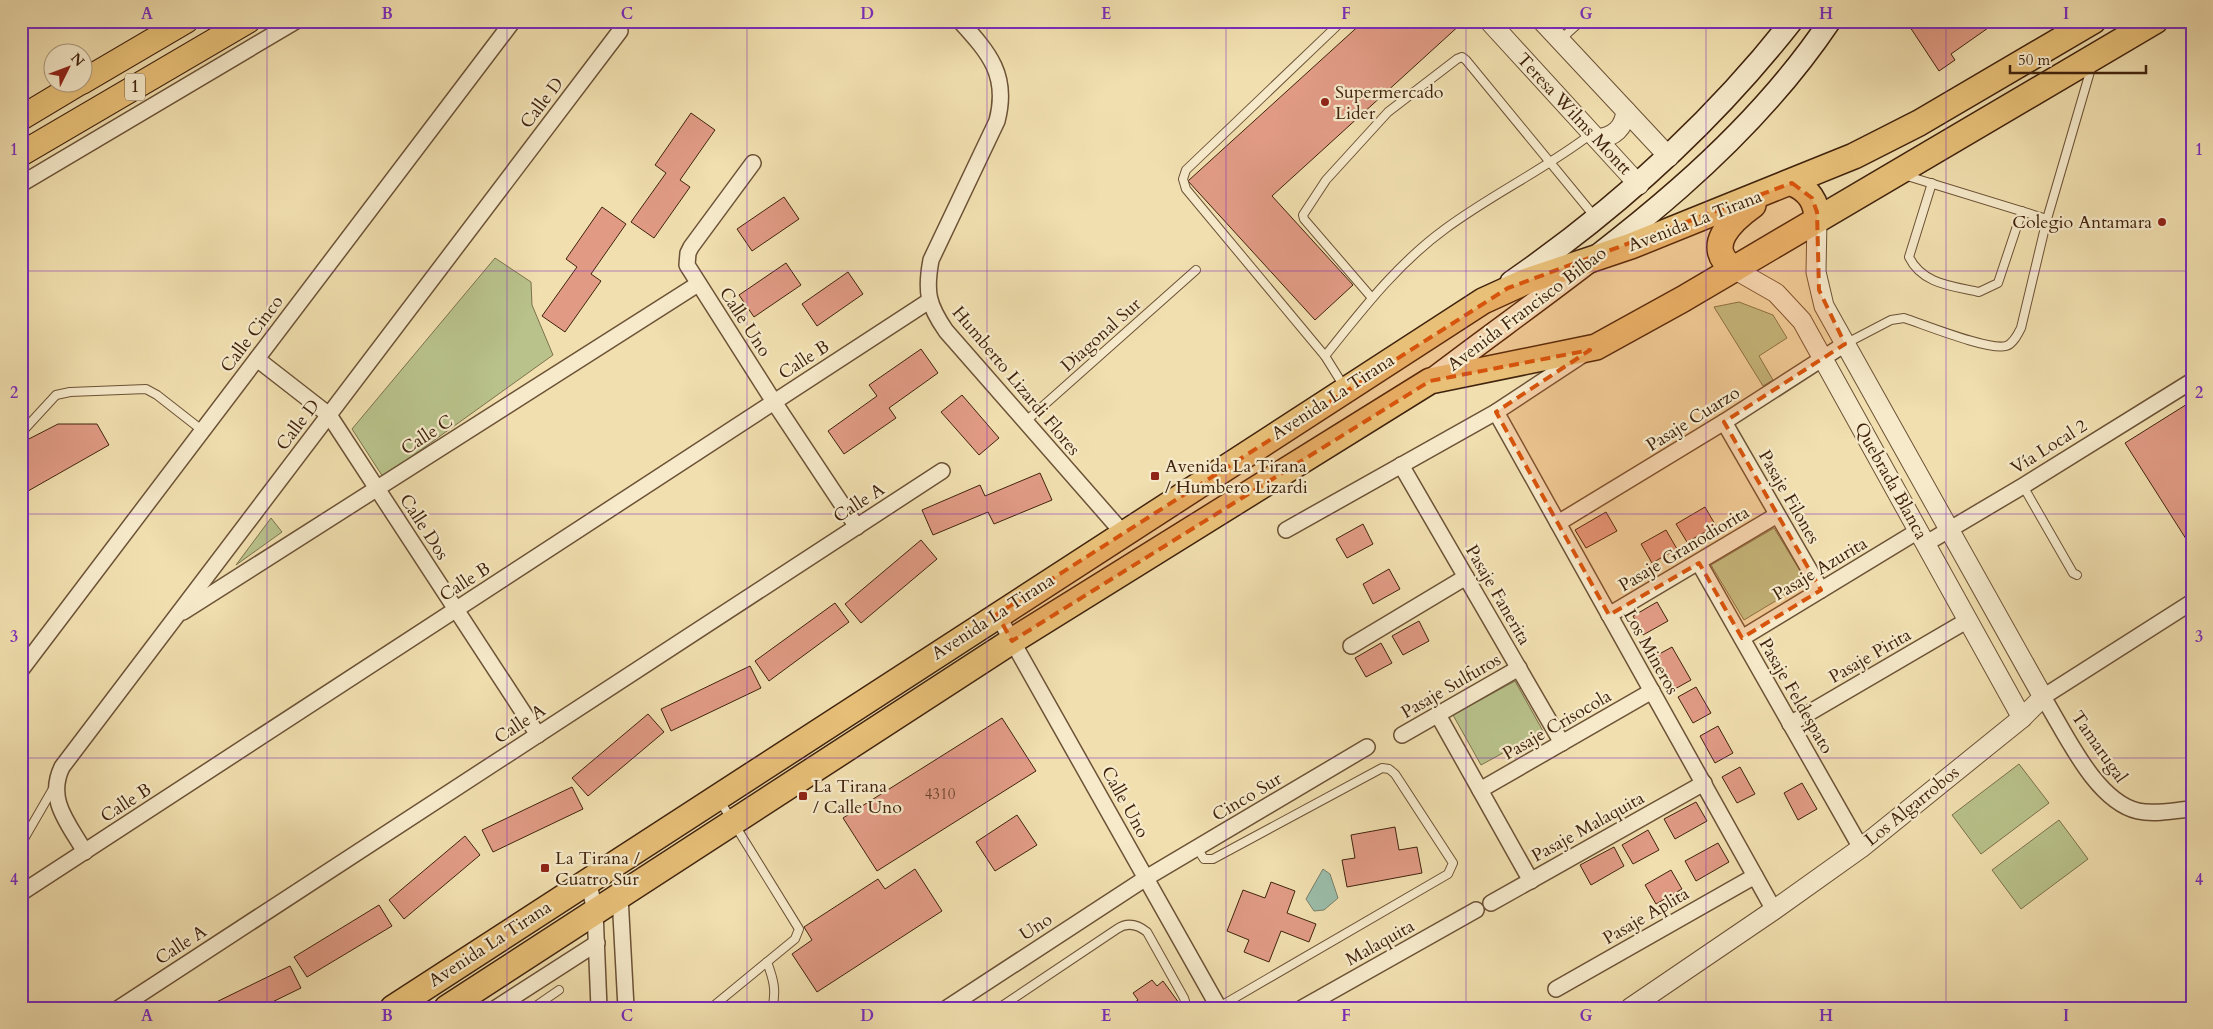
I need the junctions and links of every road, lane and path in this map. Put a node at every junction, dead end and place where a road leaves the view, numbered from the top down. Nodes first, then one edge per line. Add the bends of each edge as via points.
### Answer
1 (186, 21) edge
2 (248, 21) edge
3 (296, 21) edge
4 (513, 21) edge
5 (960, 21) edge
6 (1342, 21) edge
7 (1489, 21) edge
8 (1542, 21) edge
9 (1581, 21) edge
10 (1792, 21) edge
11 (2093, 21) edge
12 (2155, 21) edge
13 (1831, 23) edge
14 (620, 32) dead end
15 (1559, 40) junction
16 (2094, 57) junction
17 (92, 76) edge
18 (65, 92) edge
19 (1626, 111) junction
20 (21, 118) edge
21 (1594, 137) junction
22 (21, 154) edge
23 (1669, 157) junction
24 (1553, 162) junction
25 (753, 163) dead end
26 (1897, 173) junction
27 (21, 184) edge
28 (1932, 184) junction
29 (1638, 185) junction
30 (1781, 187) junction
31 (2022, 211) junction
32 (1597, 219) junction
33 (2047, 219) junction
34 (1816, 220) junction
35 (1593, 259) junction
36 (1734, 269) junction
37 (1196, 270) dead end
38 (698, 284) junction
39 (1372, 298) junction
40 (929, 301) junction
41 (1483, 301) junction
42 (1845, 344) junction
43 (1596, 346) junction
44 (1325, 356) junction
45 (257, 359) junction
46 (1822, 359) junction
47 (1430, 381) junction
48 (2192, 381) edge
49 (1346, 389) junction
50 (774, 402) junction
51 (1496, 412) junction
52 (329, 415) junction
53 (1025, 422) junction
54 (1724, 422) junction
55 (203, 431) junction
56 (21, 433) edge
57 (1402, 465) junction
58 (942, 472) dead end
59 (2023, 486) junction
60 (377, 489) junction
61 (1778, 515) junction
62 (1558, 523) junction
63 (857, 527) junction
64 (1286, 530) dead end
65 (1951, 530) junction
66 (1123, 533) junction
67 (1922, 537) junction
68 (1699, 562) junction
69 (2077, 575) dead end
70 (1466, 577) junction
71 (1821, 590) junction
72 (2192, 602) edge
73 (456, 610) junction
74 (997, 614) junction
75 (1610, 616) junction
76 (175, 617) junction
77 (1968, 620) junction
78 (1742, 638) junction
79 (1012, 641) junction
80 (1351, 646) dead end
81 (1519, 668) junction
82 (21, 670) edge
83 (1652, 691) junction
84 (2043, 697) junction
85 (1438, 715) junction
86 (2022, 718) junction
87 (1790, 724) junction
88 (538, 735) junction
89 (1402, 735) dead end
90 (1562, 743) junction
91 (1367, 747) dead end
92 (56, 783) junction
93 (1704, 783) junction
94 (1480, 790) junction
95 (717, 796) junction
96 (2192, 801) edge
97 (2185, 809) edge
98 (733, 823) junction
99 (21, 844) edge
100 (1197, 848) junction
101 (1860, 848) junction
102 (86, 852) junction
103 (1755, 876) junction
104 (1146, 878) junction
105 (588, 880) junction
106 (1531, 881) junction
107 (21, 893) edge
108 (620, 896) junction
109 (1491, 903) dead end
110 (1476, 910) dead end
111 (1774, 910) junction
112 (595, 912) junction
113 (597, 943) junction
114 (767, 962) junction
115 (1556, 989) dead end
116 (559, 990) dead end
117 (1219, 1007) edge
118 (119, 1008) edge
119 (393, 1008) edge
120 (447, 1008) edge
121 (496, 1008) edge
122 (533, 1008) edge
123 (599, 1008) edge
124 (626, 1008) edge
125 (711, 1008) edge
126 (772, 1008) edge
127 (947, 1008) edge
128 (999, 1008) edge
129 (1187, 1008) edge
130 (1302, 1008) edge
131 (1630, 1008) edge

1 - 17 main road, 1
2 - 22 main road, 1
3 - 27 street
4 - 45 street, Calle Cinco
5 - 40 street, Humberto Lizardi Flores via 992,60 998,74 1001,99 997,121 934,254 928,278
6 - 44 lane via 1186,170 1184,180 1186,189
7 - 21 street, Teresa Wilms Montt
8 - 15 street
9 - 15 lane
10 - 23 main road, Avenida Francisco Bilbao via 1736,90
11 - 30 highway, Avenida La Tirana via 1887,140
12 - 16 highway, Avenida La Tirana
13 - 35 main road, Avenida Francisco Bilbao via 1728,142 1663,204
14 - 52 street, Calle D
15 - 19 street
16 - 26 highway, Avenida La Tirana
16 - 33 lane
18 - 20 main road, 1
19 - 21 street via 1618,130 1612,135
19 - 23 street
21 - 24 lane
21 - 29 street, Teresa Wilms Montt
23 - 29 main road, Avenida Francisco Bilbao
24 - 32 lane
24 - 39 lane via 1445,229 1408,259
24 - 39 lane via 1466,60 1457,58 1388,112 1326,180 1303,215
25 - 38 street, Calle Uno via 688,253 687,265
26 - 28 lane
26 - 34 highway, Avenida La Tirana
28 - 31 lane
28 - 31 lane via 1909,258 1920,274 1937,282 1979,292 1998,283
29 - 32 main road, Avenida Francisco Bilbao
30 - 34 highway via 1807,191 1812,198
30 - 35 highway, Avenida La Tirana
30 - 36 highway via 1736,219 1724,232 1720,252
31 - 33 lane
32 - 41 main road, Avenida Francisco Bilbao
33 - 42 lane via 2021,328 2006,346 1987,345 1904,318 1891,320
34 - 36 highway, Avenida La Tirana
34 - 42 street, Quebrada Blanca via 1819,290
35 - 41 highway, Avenida La Tirana via 1526,280
35 - 47 main road, Avenida Francisco Bilbao
36 - 43 highway, Avenida La Tirana
36 - 46 street, Quebrada Blanca via 1786,301 1802,321
37 - 53 lane, Diagonal Sur
38 - 50 street, Calle Uno
38 - 60 street, Calle C
39 - 44 lane
40 - 50 street, Calle B
40 - 53 street, Humberto Lizardi Flores via 946,331
41 - 49 highway, Avenida La Tirana
42 - 46 street, Pasaje Cuarzo
42 - 65 street, Quebrada Blanca
43 - 47 highway, Avenida La Tirana
43 - 51 street, Avenida La Tirana
44 - 49 lane
45 - 52 street, Calle Dos
45 - 55 street, Calle Cinco
46 - 54 street, Pasaje Cuarzo
46 - 67 street, Quebrada Blanca
47 - 79 highway, Avenida La Tirana
48 - 59 street, Vía Local 2
49 - 66 highway, Avenida La Tirana
50 - 63 street, Calle Uno
50 - 73 street, Calle B
51 - 57 street, Avenida La Tirana
51 - 62 street, Los Mineros
52 - 60 street, Calle Dos
52 - 76 street, Calle D
53 - 66 street, Humberto Lizardi Flores
54 - 61 street, Pasaje Filones
54 - 62 street, Pasaje Cuarzo
55 - 56 lane via 146,389 56,395
55 - 82 street, Calle Cinco
57 - 64 street, Avenida La Tirana
57 - 70 street, Pasaje Fanerita
58 - 63 street, Calle A
59 - 65 street, Vía Local 2
59 - 69 lane
60 - 73 street, Calle Dos
60 - 76 street, Calle C
61 - 68 street, Pasaje Granodiorita
61 - 71 street, Pasaje Filones
62 - 75 street, Los Mineros
63 - 88 street, Calle A
65 - 67 street, Vía Local 2
65 - 84 street, Quebrada Blanca
66 - 74 highway, Avenida La Tirana
67 - 71 street, Pasaje Azurita
67 - 77 street, Quebrada Blanca
68 - 75 street, Pasaje Granodiorita
68 - 78 street, Pasaje Feldespato
70 - 80 street
70 - 81 street, Pasaje Fanerita
71 - 78 street, Pasaje Azurita
72 - 84 street, Los Algarrobos
73 - 88 street, Calle Dos
73 - 102 street, Calle B
74 - 79 street, Calle Uno
74 - 95 highway, Avenida La Tirana
75 - 83 street, Los Mineros
76 - 92 street, Calle D via 67,760
77 - 86 street, Quebrada Blanca
77 - 87 street, Pasaje Pirita
78 - 87 street, Pasaje Feldespato
79 - 98 highway, Avenida La Tirana
79 - 104 street, Calle Uno
81 - 85 street, Pasaje Sulfuros
81 - 90 street, Pasaje Fanerita
83 - 90 street, Pasaje Crisocola
83 - 93 street, Los Mineros
84 - 86 street, Los Algarrobos
84 - 97 street, Tamarugal via 2095,781 2110,798 2138,811
85 - 89 street, Pasaje Sulfuros
85 - 94 street
86 - 101 street, Los Algarrobos
87 - 101 street, Pasaje Feldespato
88 - 118 street, Calle A
90 - 94 street, Pasaje Crisocola
91 - 100 street, Cinco Sur
92 - 99 lane
92 - 102 street via 59,809
93 - 103 street, Los Mineros
93 - 106 street, Pasaje Malaquita
94 - 106 street
95 - 98 lane
95 - 105 highway, Avenida La Tirana
96 - 97 street
98 - 108 highway, Avenida La Tirana
98 - 114 lane via 799,925 795,939
100 - 104 street, Cinco Sur
100 - 117 lane via 1204,859 1214,860 1382,768 1396,774 1453,863 1448,874
101 - 111 street, Los Algarrobos
102 - 107 street, Calle B
103 - 111 street, Los Mineros
103 - 115 street, Pasaje Aplita
104 - 117 street, Calle Uno
104 - 127 street, Uno
105 - 112 street
105 - 119 highway, Avenida La Tirana
106 - 109 street, Pasaje Malaquita
108 - 112 highway, Avenida La Tirana
108 - 124 street
110 - 130 street, Malaquita
111 - 131 street, Los Algarrobos
112 - 113 street
112 - 120 highway, Avenida La Tirana
113 - 121 street
113 - 123 street
114 - 125 lane
114 - 126 lane via 776,995
116 - 122 lane
128 - 129 lane via 1127,924 1146,932

